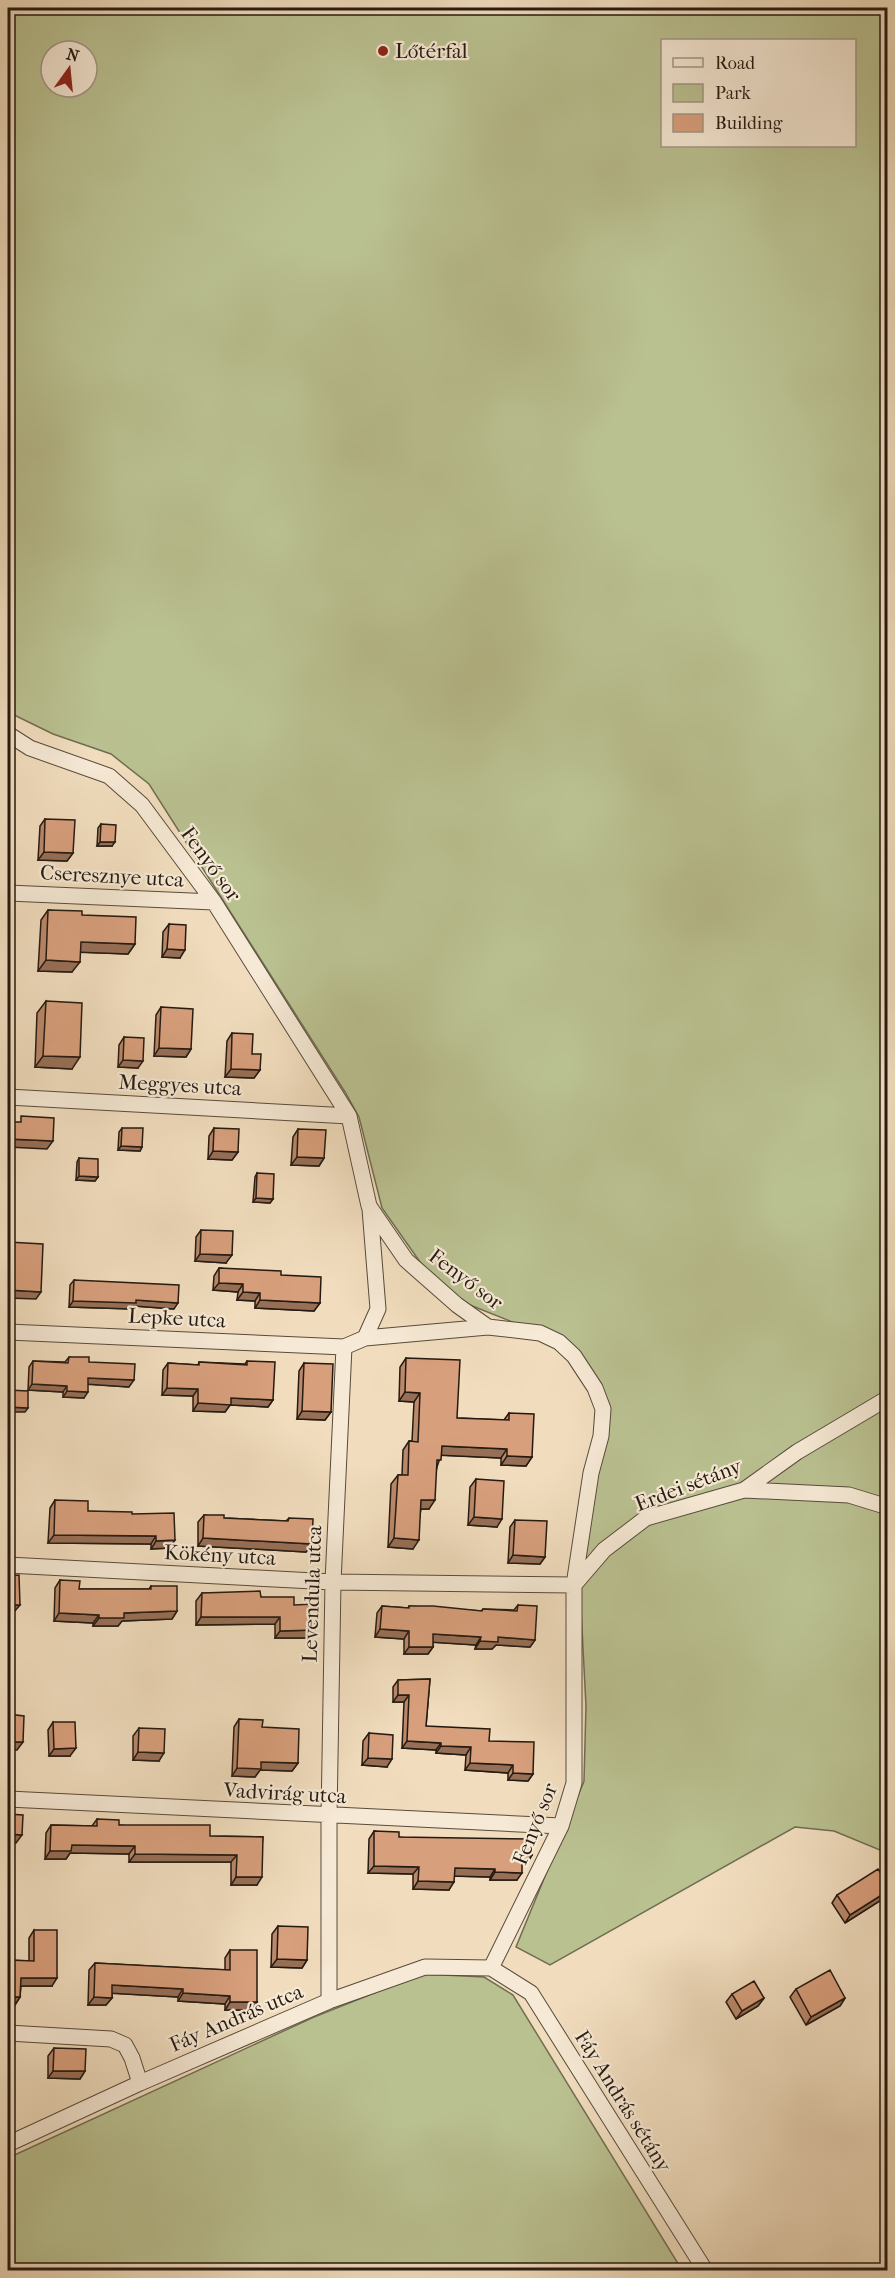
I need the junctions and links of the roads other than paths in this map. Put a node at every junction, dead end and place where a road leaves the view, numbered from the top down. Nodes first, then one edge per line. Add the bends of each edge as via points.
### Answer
1 (8, 734) edge
2 (8, 893) edge
3 (214, 902) junction
4 (8, 1097) edge
5 (349, 1116) junction
6 (369, 1206) junction
7 (488, 1327) junction
8 (8, 1332) edge
9 (365, 1338) junction
10 (344, 1347) junction
11 (888, 1398) edge
12 (744, 1490) junction
13 (888, 1507) edge
14 (8, 1565) edge
15 (333, 1582) junction
16 (574, 1585) junction
17 (8, 1799) edge
18 (329, 1816) junction
19 (561, 1826) junction
20 (491, 1968) junction
21 (329, 2001) junction
22 (8, 2033) edge
23 (140, 2083) junction
24 (8, 2144) edge
25 (705, 2271) edge

1 - 3 street, Fenyő sor via 30,748 109,776 142,805
2 - 3 street, Cseresznye utca
3 - 5 street, Fenyő sor
4 - 5 street, Meggyes utca
5 - 6 street, Fenyő sor
6 - 7 street, Fenyő sor via 406,1260
6 - 9 street via 378,1309
7 - 9 street
7 - 16 street, Fenyő sor via 540,1333 559,1342 596,1388 603,1409 601,1436 591,1473
8 - 10 street, Lepke utca
9 - 10 street
10 - 15 street, Levendula utca
11 - 12 street, Erdei sétány via 797,1452
12 - 13 street via 849,1495
12 - 16 street, Erdei sétány via 646,1518 604,1550
14 - 15 street, Kökény utca
15 - 16 street, Kökény utca
15 - 18 street, Levendula utca
16 - 19 street, Fenyő sor via 574,1783
17 - 18 street, Vadvirág utca
18 - 19 street, Vadvirág utca
18 - 21 street, Levendula utca
19 - 20 street, Fenyő sor
20 - 21 street, Fáy András utca via 425,1967
20 - 25 street, Fáy András sétány via 531,1993
21 - 23 street, Fáy András utca
22 - 23 street via 111,2039 125,2045
23 - 24 street, Fáy András utca

